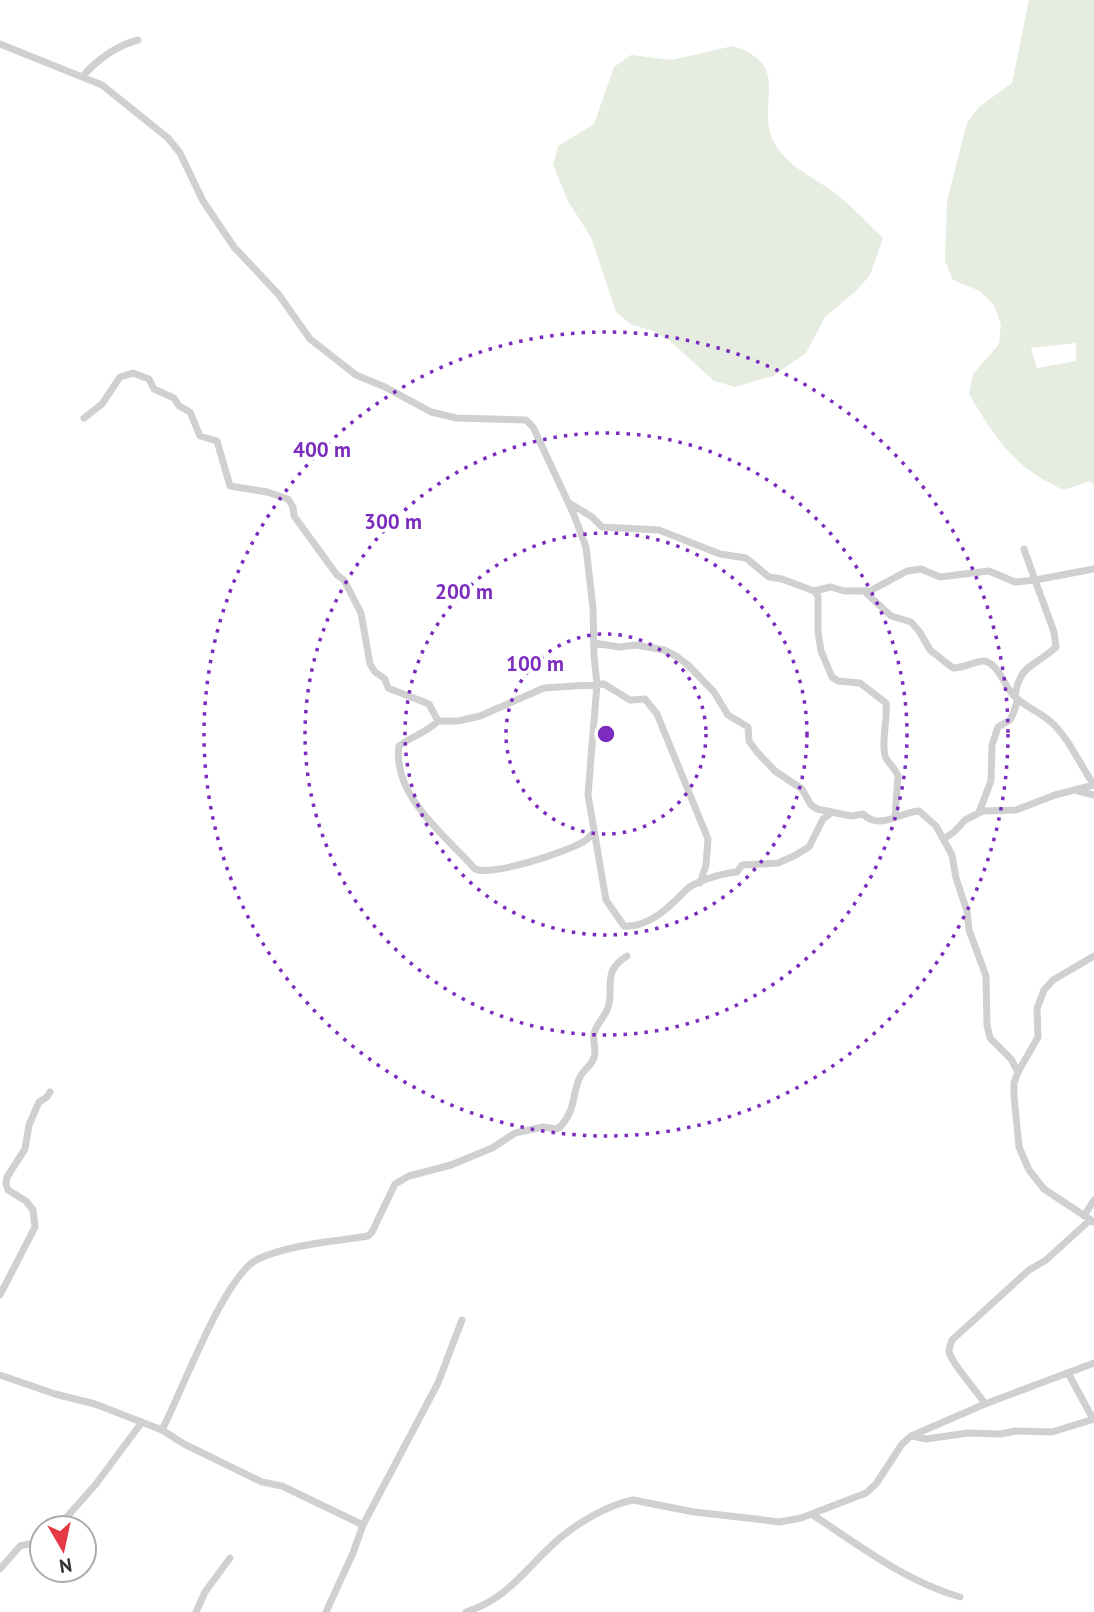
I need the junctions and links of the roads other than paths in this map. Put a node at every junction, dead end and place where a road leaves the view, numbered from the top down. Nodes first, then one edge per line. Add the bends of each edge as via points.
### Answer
1 (138, 40) dead end
2 (0, 44) edge
3 (83, 76) junction
4 (84, 418) dead end
5 (567, 501) junction
6 (1024, 549) dead end
7 (1094, 569) edge
8 (1035, 580) junction
9 (814, 591) junction
10 (864, 591) junction
11 (594, 643) junction
12 (597, 684) junction
13 (1017, 698) junction
14 (438, 721) junction
15 (1094, 785) edge
16 (1074, 791) junction
17 (1094, 795) edge
18 (832, 812) junction
19 (979, 812) junction
20 (895, 817) junction
21 (594, 832) junction
22 (944, 839) junction
23 (700, 883) junction
24 (627, 956) dead end
25 (1094, 956) edge
26 (1018, 1072) junction
27 (50, 1092) dead end
28 (1094, 1200) edge
29 (1089, 1219) edge
30 (0, 1295) edge
31 (462, 1320) dead end
32 (1094, 1363) edge
33 (1068, 1373) junction
34 (0, 1375) edge
35 (985, 1404) junction
36 (1093, 1419) edge
37 (142, 1422) junction
38 (162, 1430) junction
39 (912, 1436) junction
40 (69, 1514) edge
41 (813, 1515) junction
42 (363, 1525) junction
43 (28, 1544) edge
44 (230, 1558) dead end
45 (0, 1569) edge
46 (960, 1597) dead end
47 (196, 1612) edge
48 (326, 1612) edge
49 (467, 1612) edge

1 - 3 street via 115,49
2 - 3 street
3 - 5 street via 106,87 175,145 224,233 279,295 310,339 356,375 432,412 456,418 526,420
4 - 14 street via 102,404 120,377 132,373 149,379 154,389 174,398 190,412 200,436 217,441 230,486 288,499 294,516 345,580 361,613 375,672 388,688 429,704
5 - 9 street via 602,527 659,530 720,554 746,558 769,577
5 - 11 street via 586,547
6 - 8 street
7 - 8 street
8 - 10 street via 1015,582 989,571 940,576 921,569
8 - 13 street via 1054,632 1055,648 1023,670 1017,681
9 - 10 street via 831,587
9 - 20 street via 821,651 832,677 860,682 886,703 884,752 898,776
10 - 13 street via 891,615 911,622 930,650 953,668 988,662
11 - 12 street
11 - 18 street via 664,650 688,665 728,715 748,727 749,741 775,771 802,789 811,805
12 - 14 street via 544,688 480,716
12 - 21 street via 588,795
12 - 23 street via 630,701 645,699 657,714 708,839
13 - 15 street via 1050,721
13 - 19 street via 1010,720 998,727 992,745 991,780
14 - 21 street via 399,746 400,765 424,816 475,869 503,870 588,840
15 - 16 street
16 - 17 street
16 - 19 street via 1016,810
18 - 20 street via 863,814 881,822
18 - 23 street via 823,819 809,847 794,856 778,863 742,865 737,872
19 - 22 street
20 - 22 street via 919,811
21 - 23 street via 607,900 624,926 646,923 680,899 686,889
22 - 26 street via 986,975 990,1038
24 - 38 street via 611,974 609,1004 594,1034 596,1051 581,1074 575,1101 560,1127 515,1133 492,1148 409,1176 396,1184 368,1236 257,1259 242,1273 215,1315
25 - 26 street via 1044,990 1037,1009 1038,1037
26 - 29 street via 1014,1096 1023,1160 1044,1189
27 - 30 street via 39,1102 24,1149 7,1177 8,1190 33,1210 35,1227
28 - 29 street
29 - 35 street via 952,1340 948,1349 951,1359
31 - 42 street via 438,1383
32 - 33 street
33 - 35 street
33 - 36 street
34 - 37 street
35 - 39 street
36 - 39 street via 1052,1432
37 - 38 street
37 - 40 street
38 - 42 street via 262,1482 282,1486
39 - 41 street via 866,1493
41 - 46 street via 891,1567
41 - 49 street via 779,1522 626,1501 573,1529 500,1597
42 - 48 street
43 - 45 street via 20,1546
44 - 47 street

